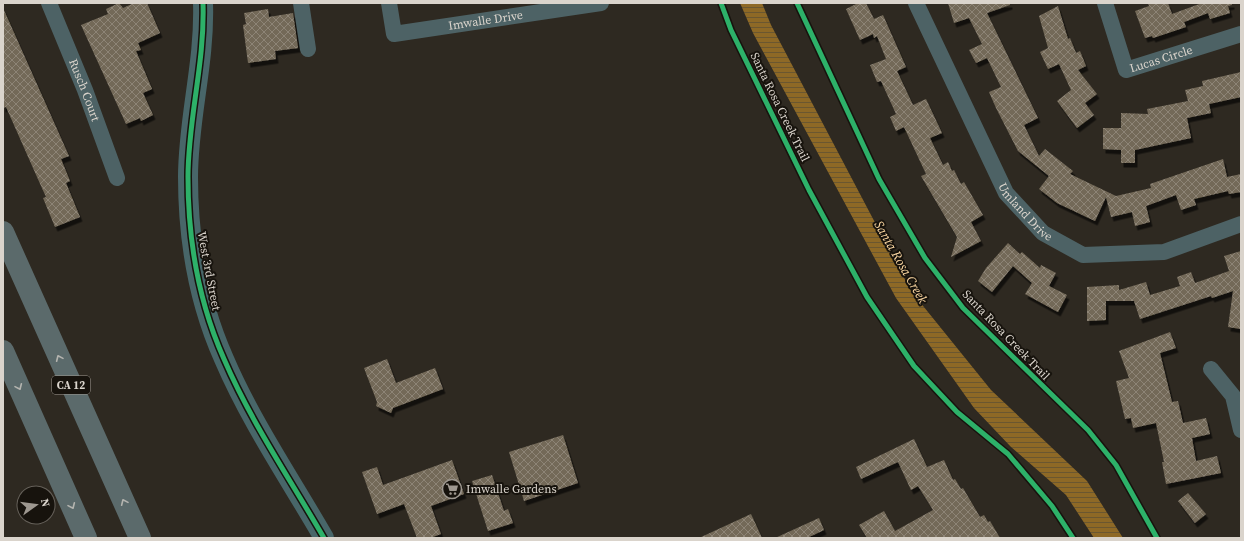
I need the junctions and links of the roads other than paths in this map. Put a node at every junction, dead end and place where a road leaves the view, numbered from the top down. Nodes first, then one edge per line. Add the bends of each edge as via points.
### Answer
1 (49, 3) edge
2 (203, 3) edge
3 (301, 3) edge
4 (389, 3) edge
5 (601, 3) edge
6 (916, 3) edge
7 (1105, 3) edge
8 (527, 9) edge
9 (1241, 34) edge
10 (308, 50) dead end
11 (117, 178) dead end
12 (1241, 224) edge
13 (3, 232) edge
14 (3, 352) edge
15 (1211, 369) dead end
16 (1241, 430) edge
17 (86, 538) edge
18 (140, 538) edge
19 (324, 538) edge

1 - 11 street, Rusch Court via 85,90
2 - 19 main road, West 3rd Street via 203,50 190,136 188,177 193,248 201,292 214,336 241,395
3 - 10 street
4 - 8 street, Imwalle Drive via 394,34
5 - 8 street, Imwalle Drive
6 - 12 street, Umland Drive via 1006,193 1043,232 1083,255 1164,252
7 - 9 street, Lucas Circle via 1126,70
18 -> 13 highway, CA 12
14 -> 17 highway
15 - 16 street via 1233,396

